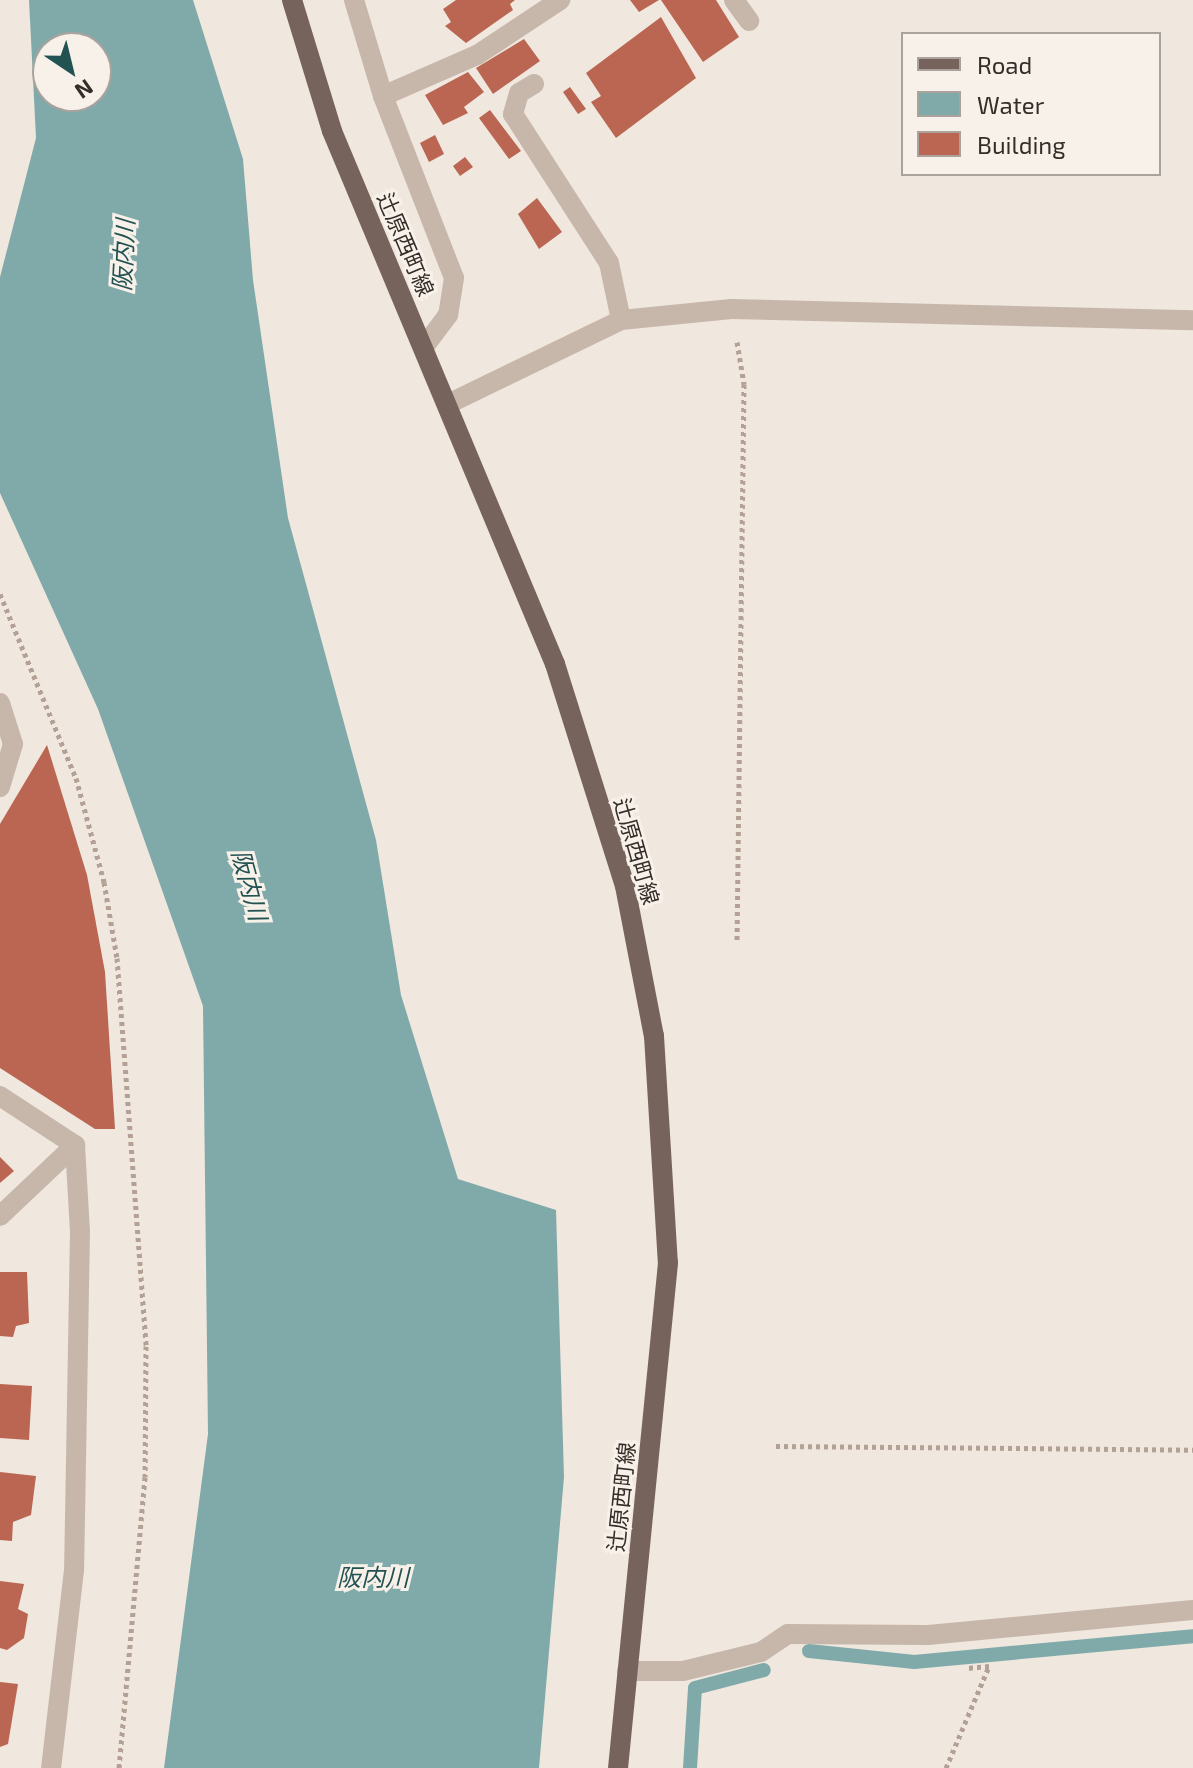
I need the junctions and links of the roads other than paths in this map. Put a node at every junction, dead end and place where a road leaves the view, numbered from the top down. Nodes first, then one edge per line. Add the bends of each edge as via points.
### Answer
1 (292, 0) edge
2 (354, 0) edge
3 (560, 0) edge
4 (734, 0) edge
5 (749, 21) dead end
6 (534, 84) dead end
7 (383, 96) junction
8 (621, 320) junction
9 (1193, 320) edge
10 (423, 348) junction
11 (448, 404) junction
12 (0, 703) edge
13 (0, 787) edge
14 (0, 1096) edge
15 (75, 1145) junction
16 (0, 1216) edge
17 (1193, 1610) edge
18 (627, 1671) junction
19 (51, 1768) edge
20 (618, 1768) edge

1 - 10 main road, 辻原西町線 via 332,131
2 - 7 street
3 - 7 street via 477,55
4 - 5 street
6 - 8 street via 519,93 513,114 609,263
7 - 10 street via 454,278 448,315
8 - 9 street via 731,309
8 - 11 street
10 - 11 main road, 辻原西町線
11 - 18 main road, 辻原西町線 via 555,664 625,886 654,1036 668,1263
12 - 13 street via 13,744
14 - 15 street
15 - 16 street
15 - 19 street via 80,1231 74,1570
17 - 18 street via 928,1635 788,1634 761,1652 683,1671
18 - 20 main road, 辻原西町線

